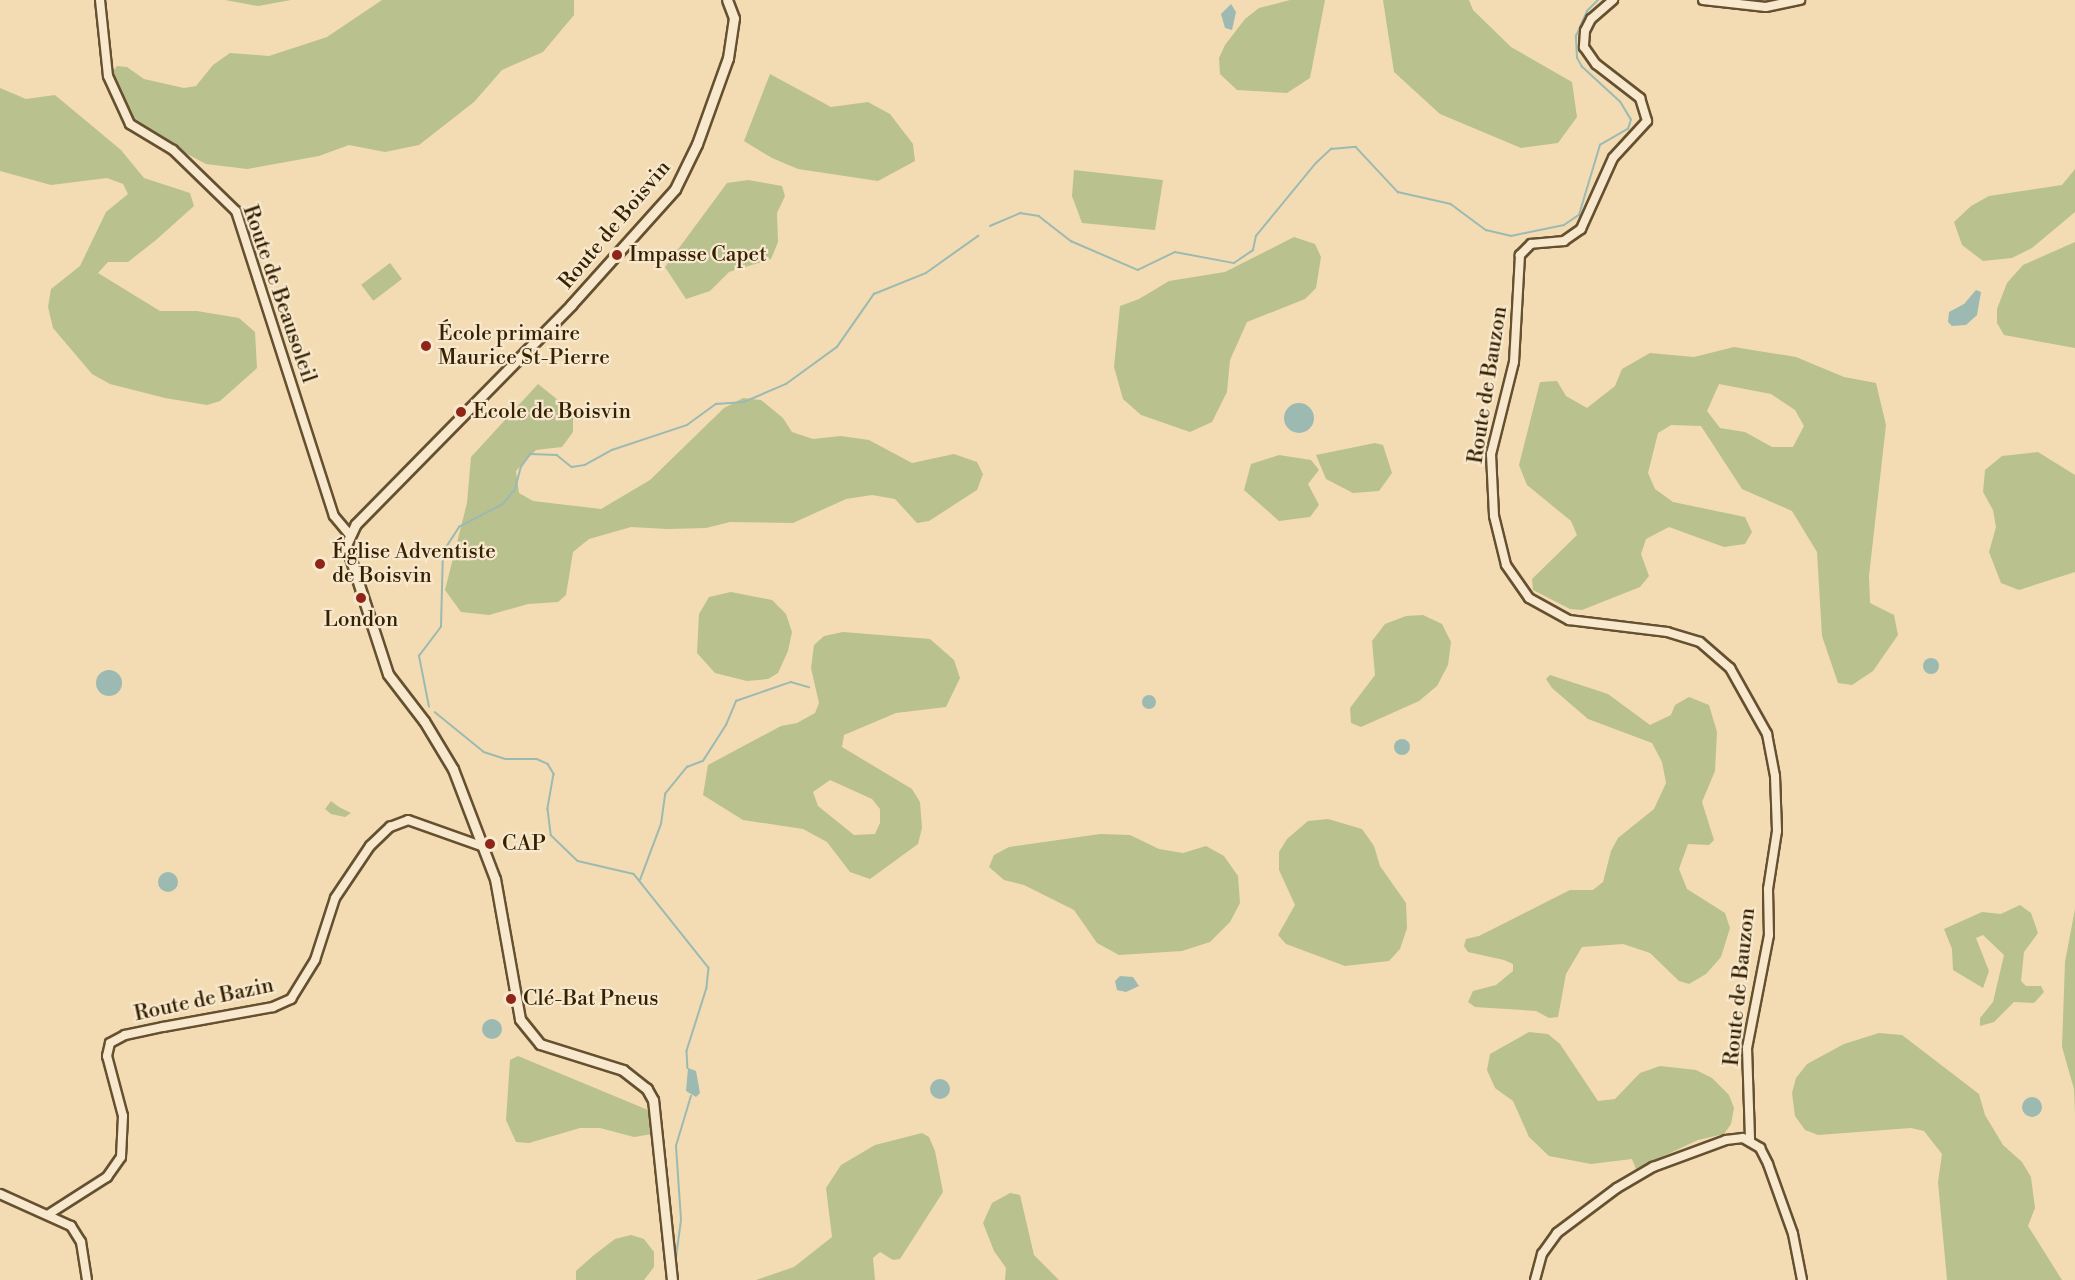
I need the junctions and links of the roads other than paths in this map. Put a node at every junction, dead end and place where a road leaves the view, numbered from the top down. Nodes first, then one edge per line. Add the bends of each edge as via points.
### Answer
1 (100, 0) edge
2 (727, 0) edge
3 (1613, 0) edge
4 (1703, 0) edge
5 (1800, 0) edge
6 (349, 534) junction
7 (482, 846) junction
8 (1750, 1140) junction
9 (0, 1194) edge
10 (61, 1206) junction
11 (49, 1214) junction
12 (63, 1221) junction
13 (87, 1280) edge
14 (672, 1280) edge
15 (1534, 1280) edge
16 (1802, 1280) edge

1 - 6 street, Route de Beausoleil via 108,76 130,124 186,161 236,211 334,516
2 - 6 main road, Route de Boisvin via 734,18 729,58 697,144 675,189 571,305
3 - 8 street, Route de Bauzon via 1591,19 1584,47 1596,64 1640,98 1647,121 1613,158 1589,218 1577,234 1564,241 1531,244 1520,255 1514,362 1491,454 1494,516 1506,565 1529,598 1569,620 1667,632 1700,642 1730,668 1767,734 1775,776 1778,831 1768,889 1769,935 1747,1048
4 - 5 street via 1766,7
6 - 7 main road via 348,557 388,674 424,721 453,769
7 - 10 street, Route de Bazin via 408,820 390,827 369,846 335,898 315,960 291,999 273,1007 125,1035 110,1043 107,1056 123,1116 121,1157 107,1177
7 - 14 main road via 500,895 516,999 530,1036 540,1044 623,1070 647,1089 653,1100
8 - 15 street via 1726,1140 1698,1150 1653,1167 1617,1188 1557,1233 1542,1254
8 - 16 street via 1768,1164 1793,1234
9 - 11 street
10 - 11 street, Route de Bazin
10 - 12 street
11 - 12 street
12 - 13 street via 81,1242

